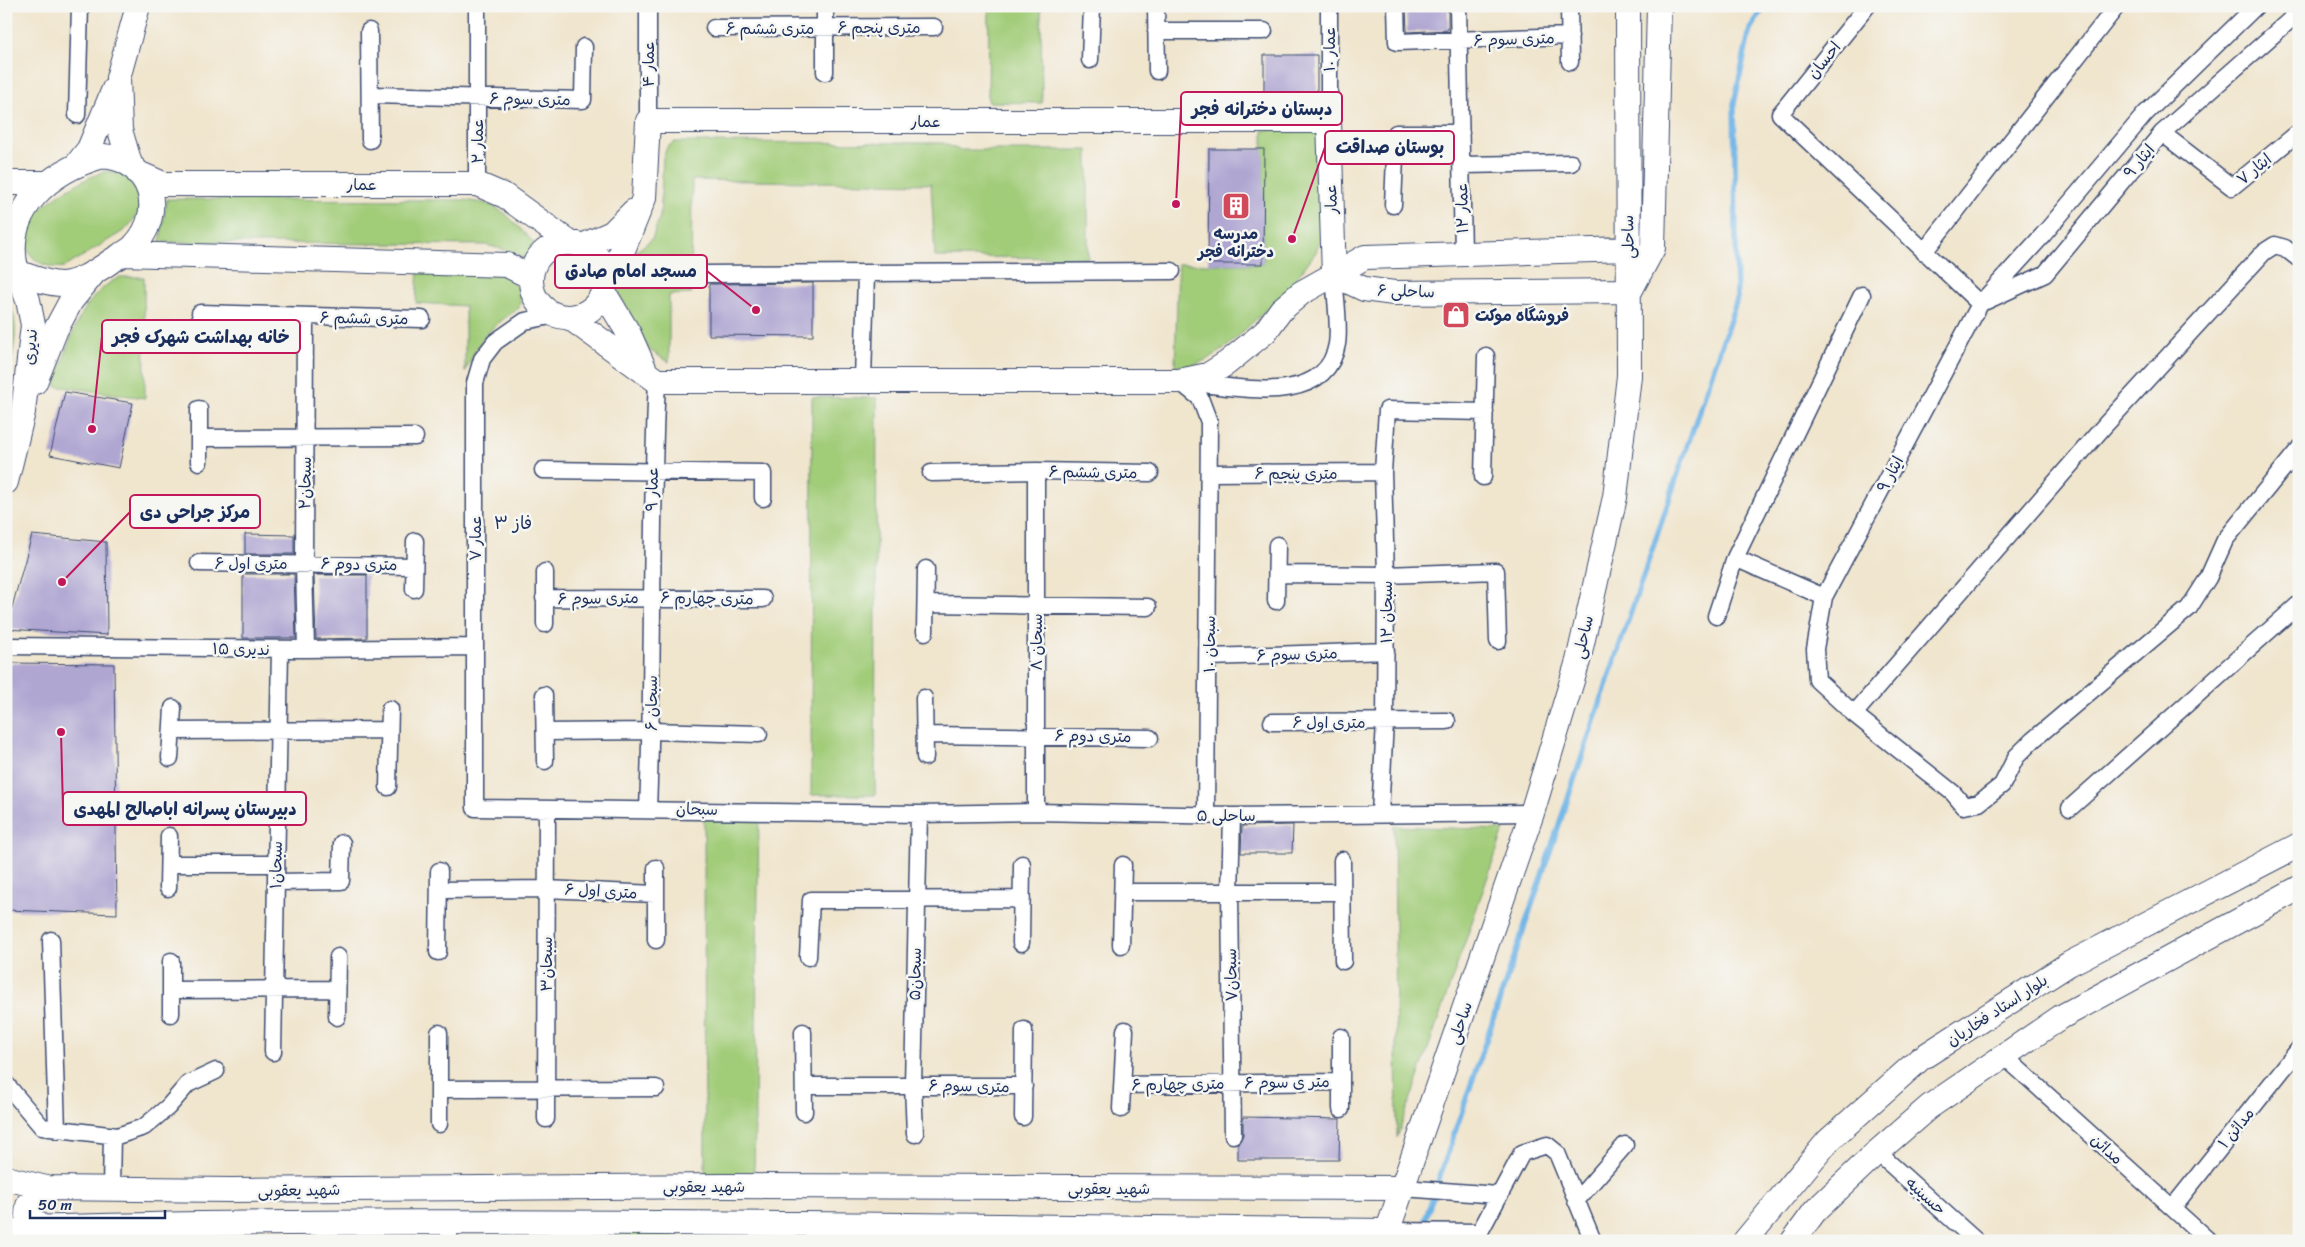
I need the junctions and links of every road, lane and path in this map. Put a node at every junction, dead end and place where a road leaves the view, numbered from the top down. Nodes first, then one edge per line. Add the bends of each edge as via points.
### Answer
1 (80, 6) edge
2 (138, 6) edge
3 (477, 6) edge
4 (648, 6) edge
5 (825, 6) edge
6 (1092, 6) edge
7 (1156, 6) edge
8 (1329, 6) edge
9 (1396, 6) edge
10 (1458, 6) edge
11 (1569, 6) edge
12 (1628, 6) edge
13 (1659, 6) edge
14 (1867, 6) edge
15 (2117, 6) edge
16 (2256, 6) edge
17 (2299, 12) edge
18 (934, 27) dead end
19 (714, 28) dead end
20 (825, 28) junction
21 (1156, 30) junction
22 (1264, 31) dead end
23 (369, 32) dead end
24 (1570, 36) junction
25 (1458, 41) junction
26 (584, 47) dead end
27 (1090, 60) dead end
28 (1570, 62) dead end
29 (1157, 71) dead end
30 (825, 72) dead end
31 (118, 78) junction
32 (371, 94) junction
33 (477, 97) junction
34 (77, 115) dead end
35 (648, 121) junction
36 (1329, 121) junction
37 (2299, 132) edge
38 (1461, 133) junction
39 (2162, 133) junction
40 (370, 140) dead end
41 (1571, 162) dead end
42 (78, 163) junction
43 (1462, 165) junction
44 (134, 168) junction
45 (6, 183) edge
46 (46, 183) junction
47 (477, 184) junction
48 (644, 198) junction
49 (1393, 206) dead end
50 (576, 245) junction
51 (1627, 248) junction
52 (1924, 252) junction
53 (1462, 253) junction
54 (122, 254) junction
55 (2299, 259) edge
56 (11, 262) edge
57 (96, 271) junction
58 (1172, 271) dead end
59 (707, 274) dead end
60 (866, 274) junction
61 (1334, 275) junction
62 (531, 277) junction
63 (603, 286) junction
64 (1630, 291) junction
65 (1862, 295) dead end
66 (1980, 304) junction
67 (200, 313) dead end
68 (305, 316) junction
69 (562, 316) junction
70 (422, 319) dead end
71 (1486, 356) dead end
72 (652, 376) junction
73 (863, 380) junction
74 (1179, 381) junction
75 (198, 409) dead end
76 (23, 412) junction
77 (1485, 412) junction
78 (306, 437) junction
79 (414, 437) dead end
80 (199, 438) junction
81 (2299, 449) edge
82 (199, 462) dead end
83 (543, 470) dead end
84 (1036, 471) junction
85 (652, 472) junction
86 (1383, 472) junction
87 (931, 473) dead end
88 (1150, 473) dead end
89 (1210, 473) junction
90 (1484, 477) dead end
91 (6, 482) edge
92 (763, 498) dead end
93 (416, 541) dead end
94 (1277, 544) dead end
95 (1735, 558) junction
96 (304, 563) junction
97 (198, 564) dead end
98 (414, 566) junction
99 (926, 569) dead end
100 (545, 572) dead end
101 (1278, 574) junction
102 (1386, 575) junction
103 (414, 589) dead end
104 (651, 597) junction
105 (1824, 597) junction
106 (544, 598) junction
107 (763, 599) dead end
108 (1276, 601) dead end
109 (926, 604) junction
110 (2299, 604) edge
111 (1036, 605) junction
112 (1148, 607) dead end
113 (1716, 616) dead end
114 (545, 624) dead end
115 (925, 632) dead end
116 (1498, 641) dead end
117 (6, 646) edge
118 (476, 647) junction
119 (280, 649) junction
120 (306, 649) junction
121 (1386, 651) junction
122 (1209, 657) junction
123 (544, 695) dead end
124 (924, 698) dead end
125 (172, 708) dead end
126 (390, 709) dead end
127 (1854, 714) junction
128 (1447, 721) dead end
129 (1272, 722) dead end
130 (1385, 722) junction
131 (279, 730) junction
132 (388, 730) junction
133 (172, 731) junction
134 (651, 731) junction
135 (544, 732) junction
136 (759, 734) dead end
137 (925, 735) junction
138 (1036, 735) junction
139 (1150, 738) dead end
140 (925, 757) dead end
141 (170, 758) dead end
142 (545, 762) dead end
143 (388, 787) dead end
144 (475, 808) joint
145 (2070, 808) dead end
146 (547, 809) junction
147 (648, 809) junction
148 (1036, 812) junction
149 (1532, 813) junction
150 (919, 814) junction
151 (1380, 814) junction
152 (1206, 815) junction
153 (1232, 816) junction
154 (169, 836) dead end
155 (342, 843) dead end
156 (2299, 845) edge
157 (1342, 860) dead end
158 (169, 864) junction
159 (276, 864) junction
160 (1022, 864) dead end
161 (1123, 865) dead end
162 (656, 868) dead end
163 (439, 870) dead end
164 (276, 882) junction
165 (168, 888) dead end
166 (546, 888) junction
167 (2299, 888) edge
168 (440, 890) junction
169 (1123, 892) junction
170 (1341, 892) junction
171 (1230, 893) junction
172 (655, 894) junction
173 (916, 898) junction
174 (1022, 899) junction
175 (51, 940) dead end
176 (656, 940) dead end
177 (1021, 943) dead end
178 (1121, 945) dead end
179 (438, 952) dead end
180 (338, 957) dead end
181 (808, 957) dead end
182 (171, 961) dead end
183 (1343, 961) dead end
184 (336, 989) junction
185 (172, 990) junction
186 (274, 990) junction
187 (170, 1014) dead end
188 (338, 1017) dead end
189 (1024, 1030) dead end
190 (1125, 1030) dead end
191 (803, 1032) dead end
192 (439, 1033) dead end
193 (1341, 1037) dead end
194 (2299, 1049) edge
195 (273, 1052) dead end
196 (2005, 1057) junction
197 (216, 1071) dead end
198 (1341, 1082) junction
199 (1232, 1083) junction
200 (6, 1084) edge
201 (913, 1085) junction
202 (1123, 1085) junction
203 (804, 1086) junction
204 (1024, 1086) junction
205 (656, 1088) dead end
206 (439, 1089) junction
207 (546, 1090) junction
208 (1122, 1109) dead end
209 (1341, 1109) dead end
210 (804, 1112) dead end
211 (1023, 1116) dead end
212 (546, 1119) dead end
213 (438, 1124) dead end
214 (57, 1130) junction
215 (916, 1134) dead end
216 (112, 1135) junction
217 (1233, 1135) dead end
218 (1625, 1145) dead end
219 (1877, 1152) junction
220 (6, 1178) edge
221 (46, 1188) junction
222 (1403, 1188) junction
223 (111, 1189) junction
224 (1498, 1195) junction
225 (1576, 1201) junction
226 (2172, 1207) junction
227 (43, 1228) junction
228 (181, 1232) edge
229 (449, 1232) edge
230 (780, 1232) edge
231 (6, 1234) edge
232 (1045, 1234) edge
233 (1386, 1236) edge
234 (1477, 1237) edge
235 (1593, 1241) edge
236 (1745, 1241) edge
237 (1793, 1241) edge
238 (1976, 1241) edge
239 (2209, 1241) edge

1 - 34 street
2 - 31 street
3 - 33 street, عمار ۲
4 - 35 street, عمار ۴
5 - 20 street
6 - 27 street
7 - 21 street
8 - 36 street, عمار ۱۰
9 - 25 street via 1397,42
10 - 25 street, عمار ۱۲
11 - 24 street
12 - 51 street, ساحلی
13 - 64 street via 1653,248
14 - 52 street, احسان via 1780,114
15 - 52 street
16 - 66 street, ایثار ۹ via 2145,114
17 - 39 street, ایثار ۹
18 - 20 street, ۶ متری پنجم
19 - 20 street, ۶ متری ششم
20 - 30 street
21 - 22 street
21 - 29 street
23 - 32 street
24 - 25 street, ۶ متری سوم
24 - 28 street
25 - 38 street, عمار ۱۲
26 - 33 street, ۶ متری سوم via 583,100
31 - 42 street via 93,140
31 - 44 street via 120,130
32 - 33 street
32 - 40 street
33 - 47 street, عمار ۲
35 - 36 street, عمار
35 - 48 street
36 - 61 street, عمار
37 - 39 street, ایثار ۷ via 2232,187
38 - 43 street, عمار ۱۲
38 - 49 street via 1396,133
39 - 66 street, ایثار ۹ via 2045,274
41 - 43 street
42 - 44 street via 103,156 118,158
42 - 46 street
43 - 53 street, عمار ۱۲
44 - 47 street, عمار via 163,184
44 - 54 street via 148,185 152,196 151,213 139,240
45 - 46 street
46 - 56 street via 24,200 16,212 8,246
47 - 50 street, عمار via 505,196
48 - 50 street via 612,233
48 - 63 street via 623,250
50 - 62 street via 559,244 548,248 534,266
50 - 63 street via 592,252 599,260
51 - 53 street, ساحلی ۶
51 - 64 street, ساحلی
52 - 66 street
53 - 61 street, ساحلی ۶ via 1365,257
54 - 57 street
54 - 62 street via 507,265
55 - 127 street via 2275,245 2264,252 2106,424
56 - 57 street via 61,284 76,282
56 - 76 street, ندیری via 28,300 33,325
57 - 76 street via 71,301 56,329
58 - 60 street
59 - 60 street
60 - 73 street
61 - 64 street, ساحلی ۶ via 1364,289 1394,293
61 - 74 street via 1301,293 1281,310 1265,332 1228,363 1208,375
61 - 74 street via 1337,343 1334,355 1319,377 1279,391
62 - 69 street via 537,300 545,309
63 - 69 street via 599,300 586,312
63 - 72 street
64 - 149 street, ساحلی via 1629,376 1615,497 1578,661
65 - 95 street
66 - 105 street, ایثار ۹
67 - 68 street
68 - 70 street, ۶ متری ششم
68 - 78 street, سبحان۲
69 - 72 street
69 - 118 street, عمار ۷ via 525,321 495,342 482,359 476,382
71 - 77 street
72 - 73 street
72 - 85 street, عمار ۹
73 - 74 street
74 - 89 street, سبحان ۱۰ via 1200,398 1209,422
75 - 80 street
76 - 91 street, ندیری
77 - 86 street, سبحان ۱۲ via 1387,410
77 - 90 street
78 - 79 street
78 - 80 street
78 - 96 street, سبحان۲
80 - 82 street
81 - 127 street, ایثار ۹ via 2225,540 2208,578 2189,608 2033,740 2016,757 2002,785 1980,803 1964,806 1953,793
83 - 85 street
84 - 87 street
84 - 88 street, ۶ متری ششم
84 - 111 street, سبحان ۸
85 - 92 street via 763,473
85 - 104 street, عمار ۹
86 - 89 street, ۶ متری پنجم
86 - 102 street, سبحان ۱۲
89 - 122 street, سبحان ۱۰
93 - 98 street
94 - 101 street
95 - 105 street
95 - 113 street
96 - 97 street, ۶ متری اول
96 - 98 street, ۶ متری دوم
96 - 120 street, سبحان۲
98 - 103 street
99 - 109 street
100 - 106 street
101 - 102 street
101 - 108 street
102 - 116 street via 1496,571
102 - 121 street, سبحان ۱۲
104 - 106 street, ۶ متری سوم
104 - 107 street, ۶ متری چهارم
104 - 134 street, سبحان ۶
105 - 127 street, ایثار ۹ via 1815,649 1817,680
106 - 114 street
109 - 111 street
109 - 115 street
110 - 145 street
111 - 112 street
111 - 138 street, سبحان ۸
117 - 119 street, ندیری ۱۵
118 - 120 street, ندیری ۱۵
118 - 144 street, عمار ۷
119 - 120 street, ندیری ۱۵
119 - 131 street, سبحان۱
121 - 122 street, ۶ متری سوم
121 - 130 street, سبحان ۱۲
122 - 152 street, سبحان ۱۰
123 - 135 street
124 - 137 street
125 - 133 street
126 - 132 street
128 - 130 street
129 - 130 street, ۶ متری اول
130 - 151 street, سبحان ۱۲
131 - 132 street
131 - 133 street
131 - 159 street, سبحان۱
132 - 143 street
133 - 141 street
134 - 135 street
134 - 136 street
134 - 147 street, سبحان ۶
135 - 142 street
137 - 138 street
137 - 140 street
138 - 139 street, ۶ متری دوم
138 - 148 street, سبحان ۸
144 - 146 street, سبحان
146 - 147 street, سبحان
146 - 166 street, سبحان۳
147 - 150 street, سبحان
148 - 150 street, ساحلی ۵
148 - 152 street, ساحلی ۵
149 - 151 street, ساحلی ۵
149 - 222 street, ساحلی
150 - 173 street, سبحان۵
151 - 153 street, ساحلی ۵
152 - 153 street, ساحلی ۵
153 - 171 street, سبحان۷
154 - 158 street
155 - 164 street via 340,882
156 - 236 street, بلوار استاد فخاریان via 2069,964 1920,1059 1828,1141
157 - 170 street
158 - 159 street
158 - 165 street
159 - 164 street, سبحان۱
160 - 174 street
161 - 169 street
162 - 172 street
163 - 168 street
164 - 186 street, سبحان۱
166 - 168 street
166 - 172 street, ۶ متری اول
166 - 207 street, سبحان۳
167 - 196 street via 2061,1017
168 - 179 street
169 - 171 street
169 - 178 street
170 - 171 street
170 - 183 street
171 - 199 street, سبحان۷
172 - 176 street
173 - 174 street
173 - 181 street via 811,900
173 - 201 street, سبحان۵
174 - 177 street
175 - 214 street
180 - 184 street
182 - 185 street
184 - 186 street
184 - 188 street
185 - 186 street
185 - 187 street
186 - 195 street, سبحان۱
189 - 204 street
190 - 202 street
191 - 203 street
192 - 206 street
193 - 198 street
194 - 226 street, مدائن ۱
196 - 219 street via 1929,1107
196 - 226 street, مدائن
197 - 216 street via 188,1084 144,1127
198 - 199 street, ۶ متر ی سوم
198 - 209 street
199 - 202 street, ۶ متری چهارم
199 - 217 street, سبحان۷
200 - 214 street via 42,1128
201 - 203 street
201 - 204 street, ۶ متری سوم
201 - 215 street, سبحان۵
202 - 208 street
203 - 210 street
204 - 211 street
205 - 207 street
206 - 207 street
206 - 213 street
207 - 212 street, سبحان۳
214 - 216 street
216 - 223 street
218 - 225 street
219 - 237 street via 1815,1211
219 - 238 street, حسینیه
220 - 221 street, شهید یعقوبی
221 - 223 street, شهید یعقوبی
221 - 227 street via 30,1198 27,1205 27,1215
222 - 223 street, شهید یعقوبی via 726,1186
222 - 224 street
222 - 233 street, ساحلی
224 - 225 street via 1522,1153 1547,1145 1556,1153
224 - 234 street
225 - 235 street
226 - 239 street, مدائن
227 - 228 street, شهید یعقوبی
227 - 231 street, شهید یعقوبی via 27,1228
228 - 229 street, شهید یعقوبی
229 - 230 street, شهید یعقوبی
230 - 232 street, شهید یعقوبی
232 - 233 street, شهید یعقوبی
233 - 234 street via 1429,1232

